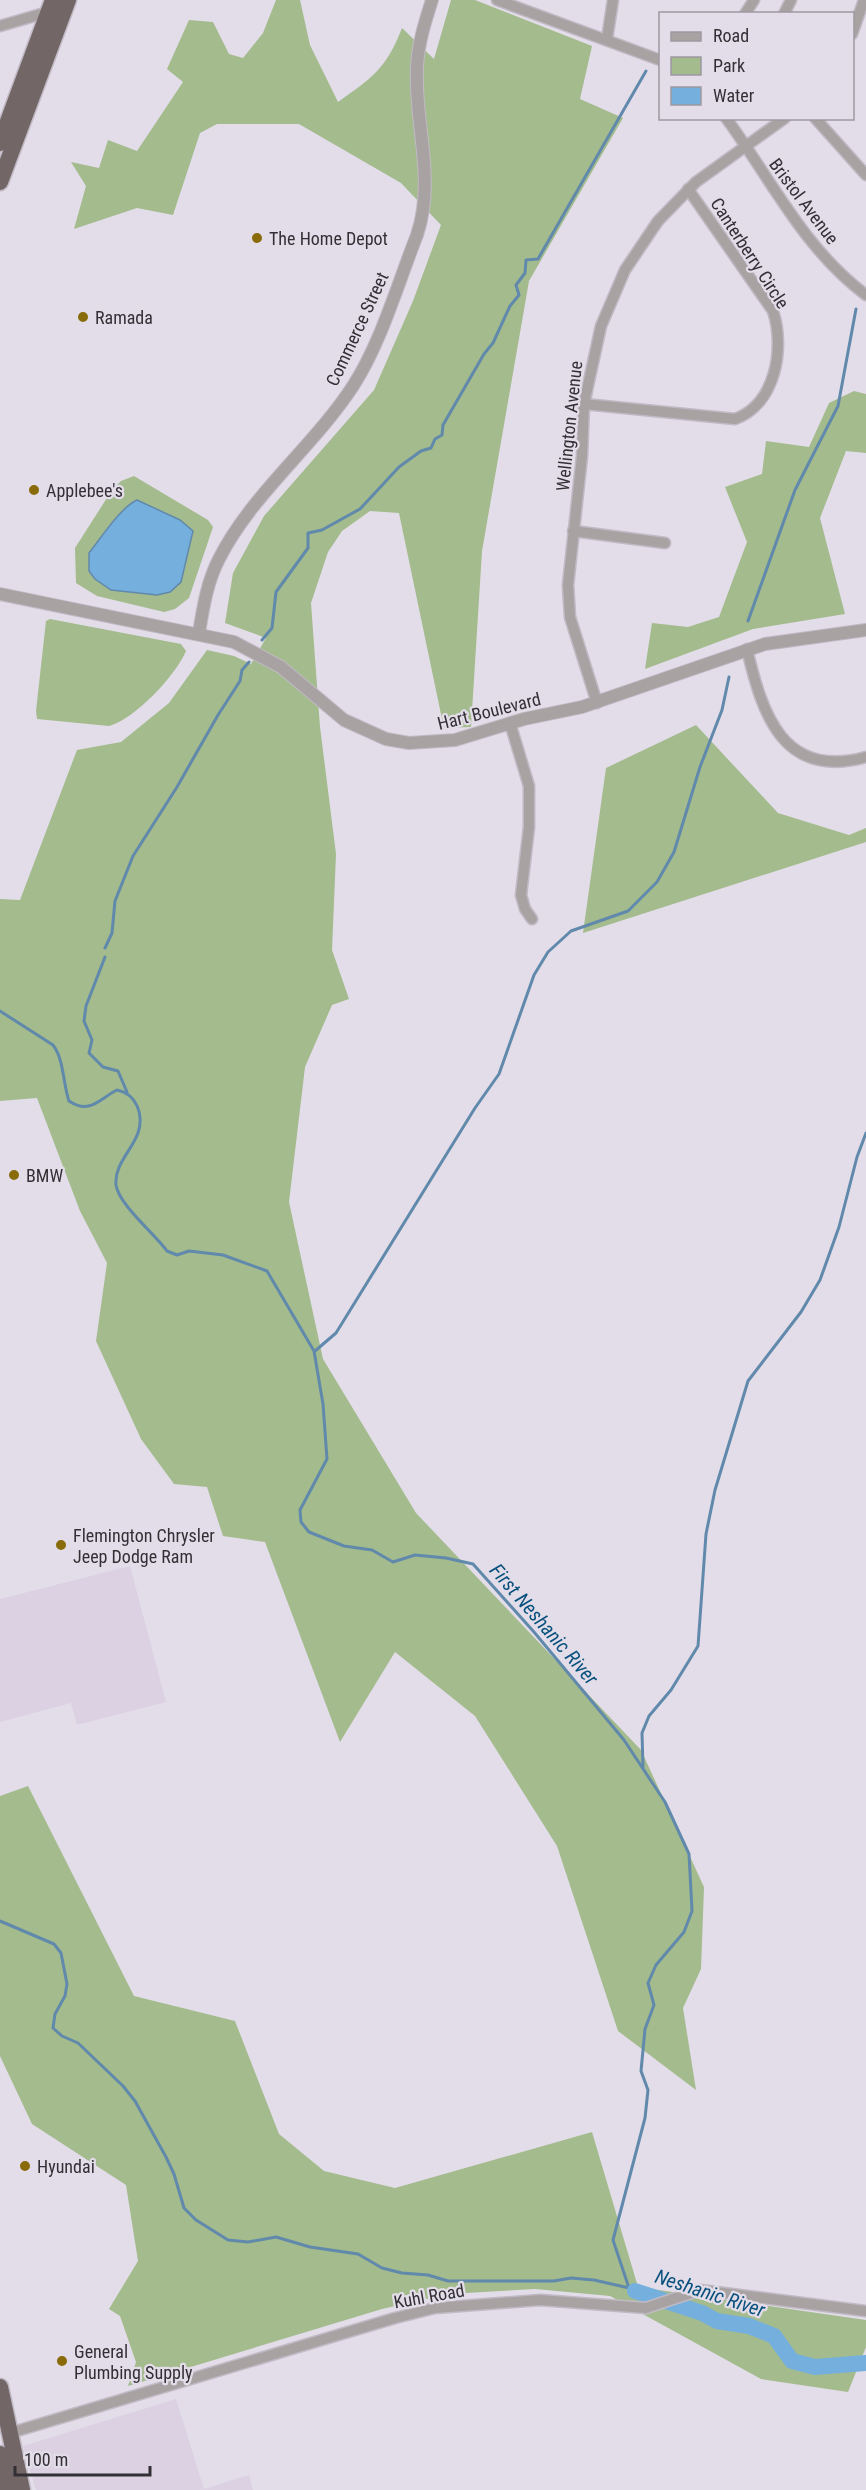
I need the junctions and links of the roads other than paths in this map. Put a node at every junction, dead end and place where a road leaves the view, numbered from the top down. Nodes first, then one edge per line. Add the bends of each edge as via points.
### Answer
1 (68, 0) edge
2 (432, 0) edge
3 (497, 0) edge
4 (613, 0) edge
5 (864, 0) edge
6 (50, 6) edge
7 (862, 21) edge
8 (0, 26) edge
9 (607, 39) junction
10 (659, 60) edge
11 (727, 120) edge
12 (782, 120) edge
13 (817, 120) edge
14 (0, 143) edge
15 (744, 146) junction
16 (866, 175) edge
17 (0, 182) edge
18 (688, 189) junction
19 (866, 295) edge
20 (584, 404) junction
21 (573, 531) junction
22 (665, 543) dead end
23 (0, 594) edge
24 (866, 630) edge
25 (199, 633) junction
26 (747, 649) junction
27 (597, 703) junction
28 (510, 723) junction
29 (866, 758) edge
30 (532, 919) dead end
31 (866, 2311) edge
32 (0, 2387) edge
33 (10, 2433) junction
34 (0, 2454) edge
35 (8, 2490) edge
36 (22, 2490) edge

1 - 17 highway
2 - 25 street, Commerce Street via 417,65 426,183 417,235 355,383 323,428 226,544 213,574
3 - 9 street
4 - 9 street
5 - 7 street
6 - 8 street
6 - 14 highway
9 - 10 street
11 - 15 street, Bristol Avenue
12 - 15 street, Wellington Avenue
13 - 16 street
15 - 18 street, Wellington Avenue
15 - 19 street, Bristol Avenue via 816,248
18 - 20 street, Wellington Avenue via 658,221 625,270 601,326
18 - 20 street, Canterberry Circle via 773,311 778,349 767,392 747,415 729,420
20 - 21 street, Wellington Avenue
21 - 22 street
21 - 27 street, Wellington Avenue via 568,601
23 - 25 street, Hart Boulevard
24 - 26 street, Hart Boulevard
25 - 28 street, Hart Boulevard via 234,642 265,656 344,720 387,739 431,743 455,740
26 - 27 street, Hart Boulevard
26 - 29 street via 768,720 784,741 817,760 844,762
27 - 28 street, Hart Boulevard
28 - 30 street via 529,786 529,827 521,895
31 - 33 street, Kuhl Road via 713,2290 689,2291 655,2306 639,2308 540,2300 425,2310
32 - 33 highway
33 - 36 highway
34 - 35 highway

